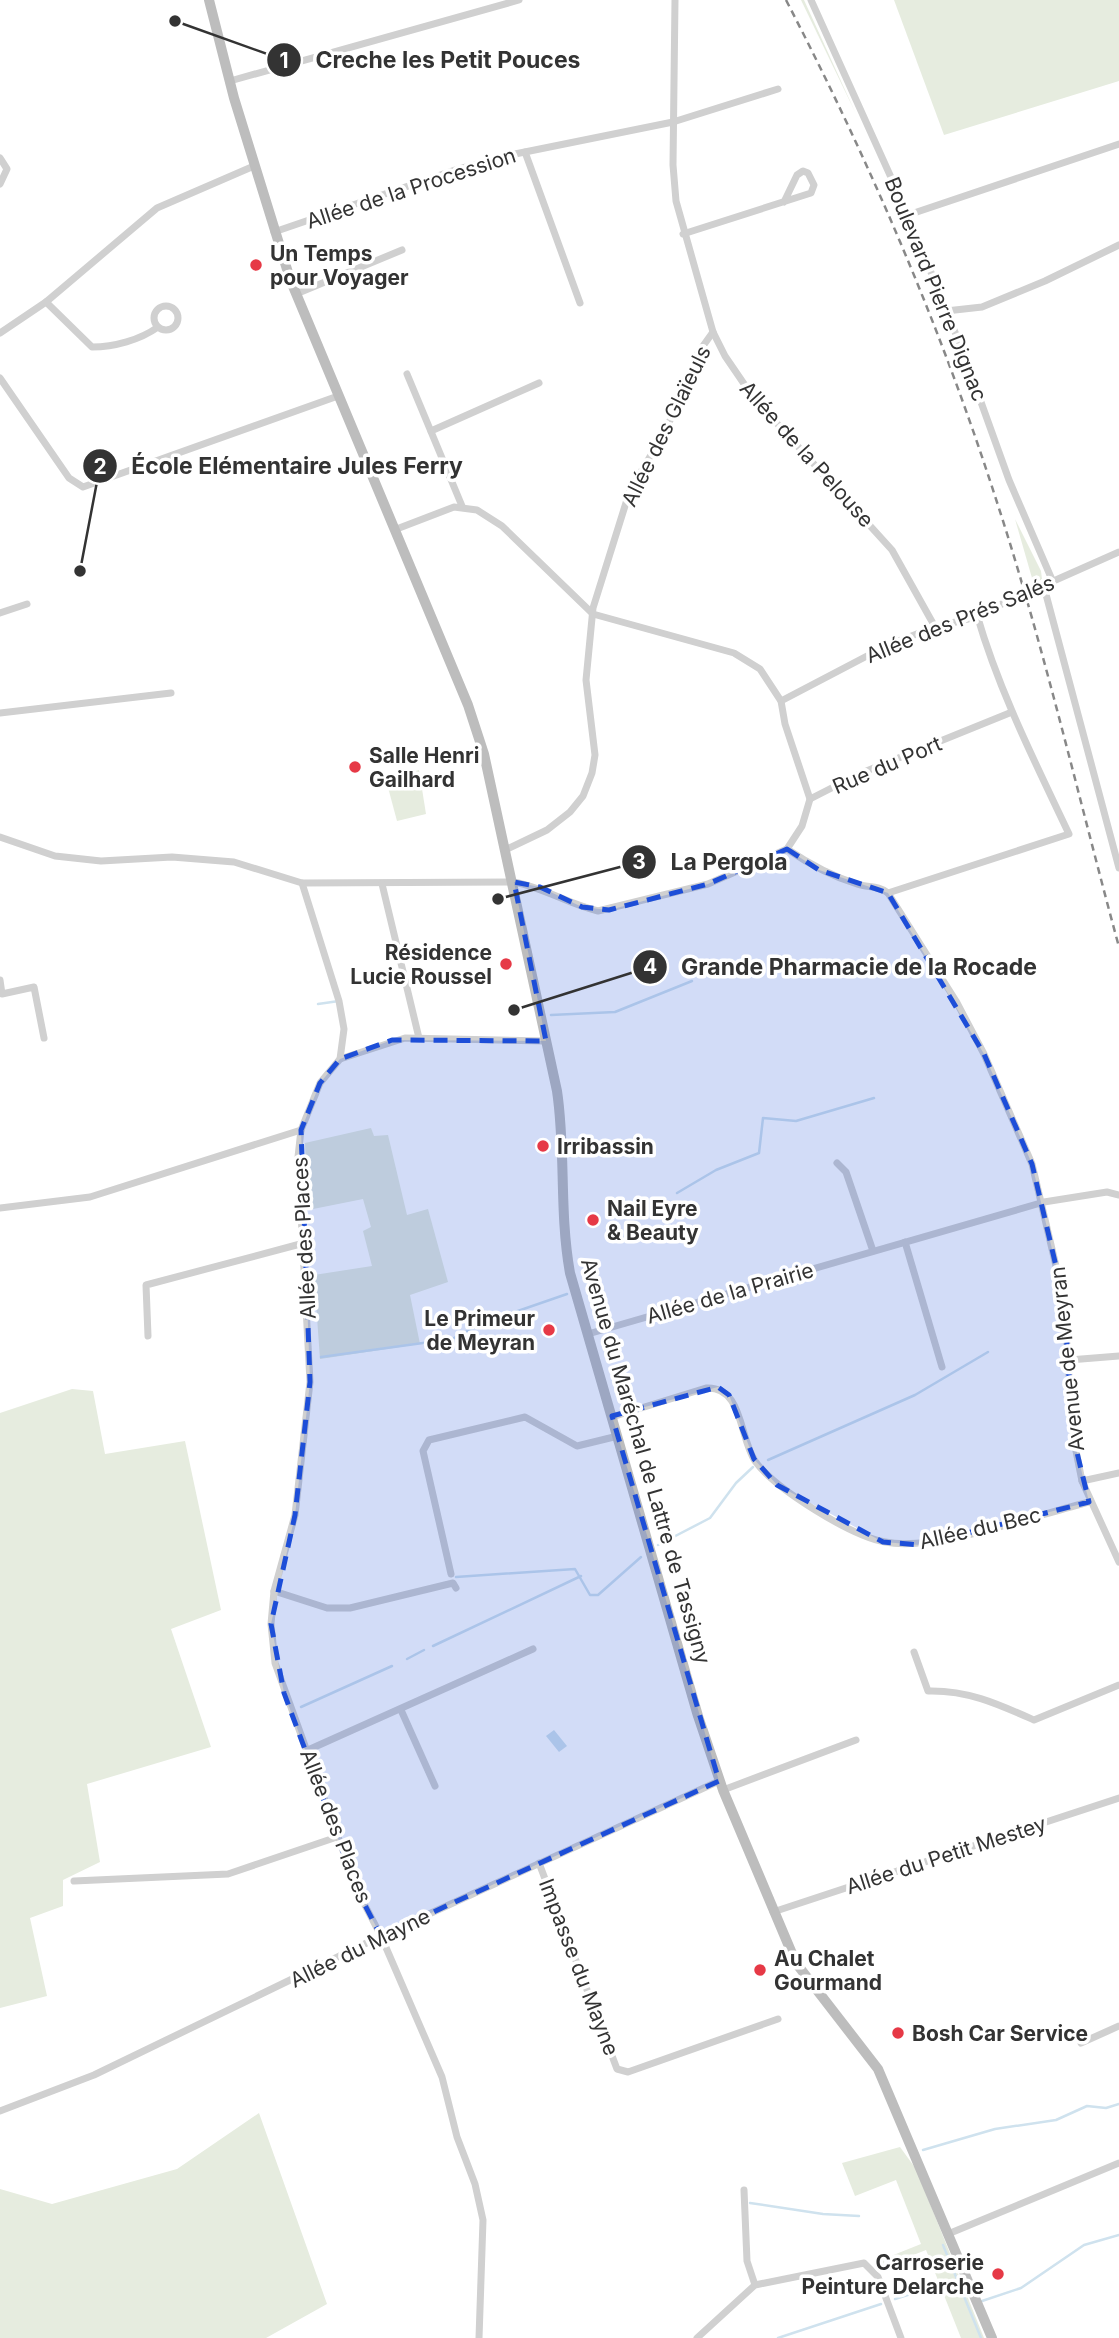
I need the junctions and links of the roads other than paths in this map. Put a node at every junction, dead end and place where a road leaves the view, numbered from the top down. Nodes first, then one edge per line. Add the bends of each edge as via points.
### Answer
1 (209, 0) edge
2 (519, 0) edge
3 (675, 0) edge
4 (811, 0) edge
5 (230, 80) junction
6 (778, 89) dead end
7 (673, 122) junction
8 (1119, 144) edge
9 (525, 152) junction
10 (0, 158) edge
11 (254, 166) junction
12 (0, 184) edge
13 (784, 202) junction
14 (908, 215) junction
15 (274, 232) junction
16 (683, 234) junction
17 (1119, 245) edge
18 (402, 250) dead end
19 (296, 294) junction
20 (46, 302) junction
21 (580, 303) dead end
22 (946, 311) junction
23 (158, 327) dead end
24 (713, 332) junction
25 (0, 333) edge
26 (407, 374) dead end
27 (0, 378) edge
28 (539, 383) dead end
29 (338, 396) junction
30 (431, 431) junction
31 (462, 506) junction
32 (394, 530) junction
33 (1119, 552) edge
34 (1053, 582) junction
35 (1044, 587) junction
36 (27, 604) dead end
37 (0, 613) edge
38 (593, 614) junction
39 (977, 615) junction
40 (935, 627) junction
41 (172, 693) dead end
42 (781, 701) junction
43 (1012, 712) junction
44 (0, 713) edge
45 (810, 799) junction
46 (0, 837) edge
47 (506, 849) junction
48 (787, 849) junction
49 (1119, 868) edge
50 (514, 882) junction
51 (302, 884) junction
52 (382, 884) junction
53 (888, 893) junction
54 (0, 980) edge
55 (44, 1038) dead end
56 (419, 1038) junction
57 (546, 1041) junction
58 (340, 1059) junction
59 (301, 1130) junction
60 (837, 1164) dead end
61 (1119, 1195) edge
62 (1044, 1202) junction
63 (0, 1208) edge
64 (905, 1242) junction
65 (304, 1243) junction
66 (873, 1251) junction
67 (587, 1334) junction
68 (148, 1336) dead end
69 (1119, 1356) edge
70 (1069, 1360) junction
71 (942, 1367) dead end
72 (612, 1416) junction
73 (618, 1436) junction
74 (1119, 1474) edge
75 (1082, 1481) junction
76 (1089, 1502) junction
77 (1119, 1562) edge
78 (451, 1574) dead end
79 (456, 1588) dead end
80 (274, 1591) junction
81 (533, 1648) dead end
82 (914, 1652) dead end
83 (1119, 1685) edge
84 (401, 1710) junction
85 (856, 1740) dead end
86 (308, 1750) junction
87 (721, 1785) junction
88 (435, 1786) dead end
89 (1119, 1798) edge
90 (337, 1837) junction
91 (539, 1863) junction
92 (74, 1881) dead end
93 (773, 1912) junction
94 (381, 1936) junction
95 (778, 2020) dead end
96 (1119, 2026) edge
97 (1081, 2043) dead end
98 (0, 2112) edge
99 (1119, 2163) edge
100 (744, 2190) dead end
101 (948, 2234) junction
102 (755, 2285) junction
103 (479, 2338) edge
104 (697, 2338) edge
105 (901, 2338) edge
106 (992, 2338) edge

1 - 5 main road, Avenue du Maréchal de Lattre de Tassigny
2 - 5 street
3 - 7 street, Allée de la Pelouse
4 - 14 street, Boulevard Pierre Dignac
5 - 11 main road, Avenue du Maréchal de Lattre de Tassigny
6 - 7 street, Allée de la Procession
7 - 9 street, Allée de la Procession
7 - 16 street, Allée de la Pelouse via 676,201
8 - 14 street
9 - 15 street, Allée de la Procession via 455,170
9 - 21 street
10 - 12 street via 7,169
11 - 15 main road, Avenue du Maréchal de Lattre de Tassigny
11 - 20 street via 157,208
13 - 13 street via 813,190 808,173 797,175
13 - 16 street
14 - 22 street, Boulevard Pierre Dignac
15 - 19 main road, Avenue du Maréchal de Lattre de Tassigny
16 - 24 street, Allée de la Pelouse
17 - 22 street via 982,307
18 - 19 street
19 - 29 main road, Avenue du Maréchal de Lattre de Tassigny
20 - 23 street via 92,347 109,347
20 - 25 street
22 - 34 street, Boulevard Pierre Dignac via 1013,492
24 - 38 street, Allée des Glaïeuls via 698,353 666,430 630,490
24 - 40 street, Allée de la Pelouse via 752,397 892,550
26 - 30 street
27 - 29 street via 69,478 83,487
28 - 30 street
29 - 32 main road, Avenue du Maréchal de Lattre de Tassigny
30 - 31 street
31 - 32 street
31 - 38 street via 502,526
32 - 47 main road, Avenue du Maréchal de Lattre de Tassigny via 471,713
33 - 34 street, Allée des Prés Salés
34 - 35 street, Allée des Prés Salés
35 - 39 street, Allée des Prés Salés
35 - 49 street
36 - 37 street
38 - 42 street via 734,653 760,669
38 - 47 street, Allée des Glaïeuls via 586,680 595,755 592,773 570,812 547,830
39 - 40 street, Allée des Prés Salés
39 - 43 street
40 - 42 street, Allée des Prés Salés via 888,645
41 - 44 street
42 - 45 street
43 - 45 street, Rue du Port via 859,774
43 - 53 street via 1069,834
45 - 48 street, Rue du Port via 802,826
46 - 51 street via 55,856 101,861 172,857 234,862
47 - 50 main road, Avenue du Maréchal de Lattre de Tassigny
48 - 50 street via 708,884 609,910 582,907 540,887
48 - 53 street via 819,870
50 - 52 street
50 - 57 main road, Avenue du Maréchal de Lattre de Tassigny
51 - 52 street
51 - 58 street via 339,1001 344,1029
52 - 56 street
53 - 62 street, Avenue de Meyran via 985,1054
54 - 55 street via 2,994 34,987
56 - 57 street
56 - 58 street via 392,1040
57 - 67 main road, Avenue du Maréchal de Lattre de Tassigny via 560,1113 565,1239
58 - 59 street, Allée des Places via 320,1083
59 - 63 street via 90,1197
59 - 65 street, Allée des Places via 298,1157
60 - 66 street via 846,1172
61 - 62 street, Allée de la Prairie via 1107,1192
62 - 64 street, Allée de la Prairie
62 - 70 street, Avenue de Meyran via 1064,1300
64 - 66 street, Allée de la Prairie
64 - 71 street
65 - 68 street via 146,1285
65 - 80 street, Allée des Places via 310,1382 295,1515
66 - 67 street, Allée de la Prairie
67 - 72 main road, Avenue du Maréchal de Lattre de Tassigny
69 - 70 street
70 - 75 street, Avenue de Meyran via 1073,1436
72 - 73 main road, Avenue du Maréchal de Lattre de Tassigny
72 - 76 street, Allée du Bec via 718,1387 729,1395 754,1459 777,1485 883,1542 920,1545
73 - 78 street via 577,1446 524,1417 429,1440 423,1451
73 - 87 main road, Avenue du Maréchal de Lattre de Tassigny
74 - 75 street
75 - 76 street, Avenue de Meyran
76 - 77 street, Avenue de Meyran
79 - 80 street via 453,1583 351,1608 327,1608
80 - 86 street, Allée des Places via 275,1663
81 - 84 street
82 - 83 street via 928,1691 981,1696 1034,1720
84 - 86 street
84 - 88 street
85 - 87 street, Allée du Mayne
86 - 90 street, Allée des Places
87 - 91 street, Allée du Mayne
87 - 93 main road, Avenue du Maréchal de Lattre de Tassigny
89 - 93 street, Allée du Petit Mestey
90 - 92 street via 228,1874
90 - 94 street, Allée des Places
91 - 94 street, Allée du Mayne
91 - 95 street, Impasse du Mayne via 617,2069 628,2072
93 - 101 main road, Avenue du Maréchal de Lattre de Tassigny via 796,1963 878,2069
94 - 98 street, Allée du Mayne via 94,2075
94 - 103 street, Allée des Places via 442,2077 475,2184 483,2220
96 - 97 street
99 - 101 street
100 - 102 street via 747,2260
101 - 106 main road, Avenue du Maréchal de Lattre de Tassigny
102 - 104 street
102 - 105 street via 864,2263 878,2277

